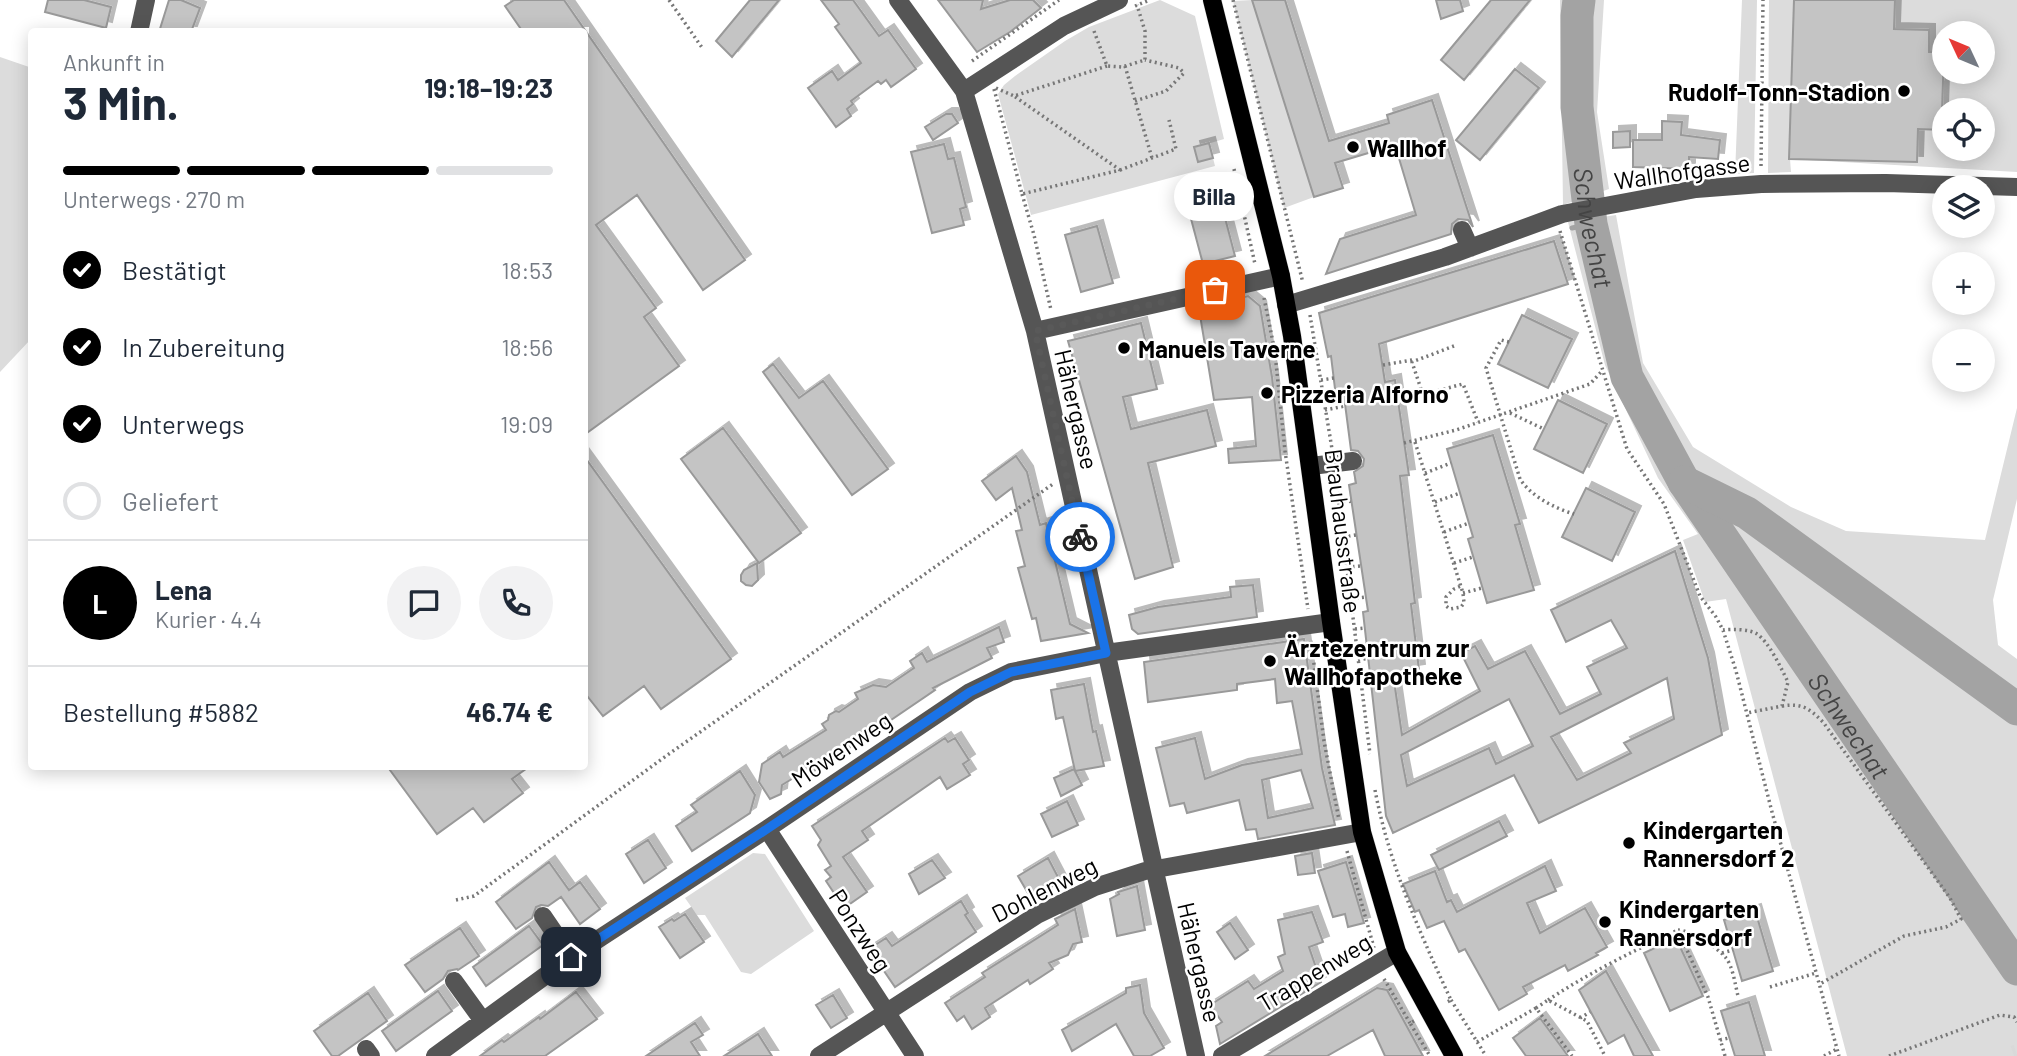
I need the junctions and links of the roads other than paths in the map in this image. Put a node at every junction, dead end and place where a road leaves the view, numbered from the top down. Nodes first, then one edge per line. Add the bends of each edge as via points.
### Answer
1 (146, 0) edge
2 (898, 0) edge
3 (1212, 0) edge
4 (1123, 5) edge
5 (140, 28) edge
6 (964, 91) junction
7 (2017, 187) edge
8 (1462, 230) dead end
9 (1470, 248) junction
10 (1281, 276) junction
11 (1286, 305) junction
12 (1035, 331) junction
13 (1353, 461) dead end
14 (1311, 466) junction
15 (1331, 622) junction
16 (1106, 653) junction
17 (767, 829) junction
18 (1362, 832) junction
19 (1154, 869) junction
20 (543, 916) dead end
21 (1396, 952) junction
22 (571, 957) junction
23 (454, 981) dead end
24 (885, 1013) junction
25 (483, 1021) junction
26 (435, 1056) edge
27 (818, 1056) edge
28 (915, 1056) edge
29 (1196, 1056) edge
30 (1222, 1056) edge
31 (1454, 1056) edge

1 - 5 street
2 - 6 street, Hähergasse
3 - 10 main road, Brauhausstraße
4 - 6 street via 1064,26
6 - 12 street, Hähergasse
7 - 9 street, Wallhofgasse via 1886,183 1696,189 1559,215
8 - 9 street
9 - 11 street, Wallhofgasse
10 - 11 main road, Brauhausstraße
10 - 12 street
11 - 14 main road, Brauhausstraße
12 - 16 street, Hähergasse
13 - 14 street
14 - 15 main road, Brauhausstraße
15 - 16 street, Möwenweg
15 - 18 main road, Brauhausstraße
16 - 17 street, Möwenweg via 1011,672 970,692
16 - 19 street, Hähergasse
17 - 22 street, Möwenweg
17 - 24 street, Ponzweg
18 - 19 street, Dohlenweg
18 - 21 main road, Brauhausstraße
19 - 24 street, Dohlenweg via 1095,887 1037,915
19 - 29 street, Hähergasse
20 - 22 street
21 - 30 street, Trappenweg
21 - 31 main road, Brauhausstraße
22 - 25 street, Möwenweg
23 - 25 street
24 - 27 street, Dohlenweg
24 - 28 street, Ponzweg
25 - 26 street, Möwenweg

